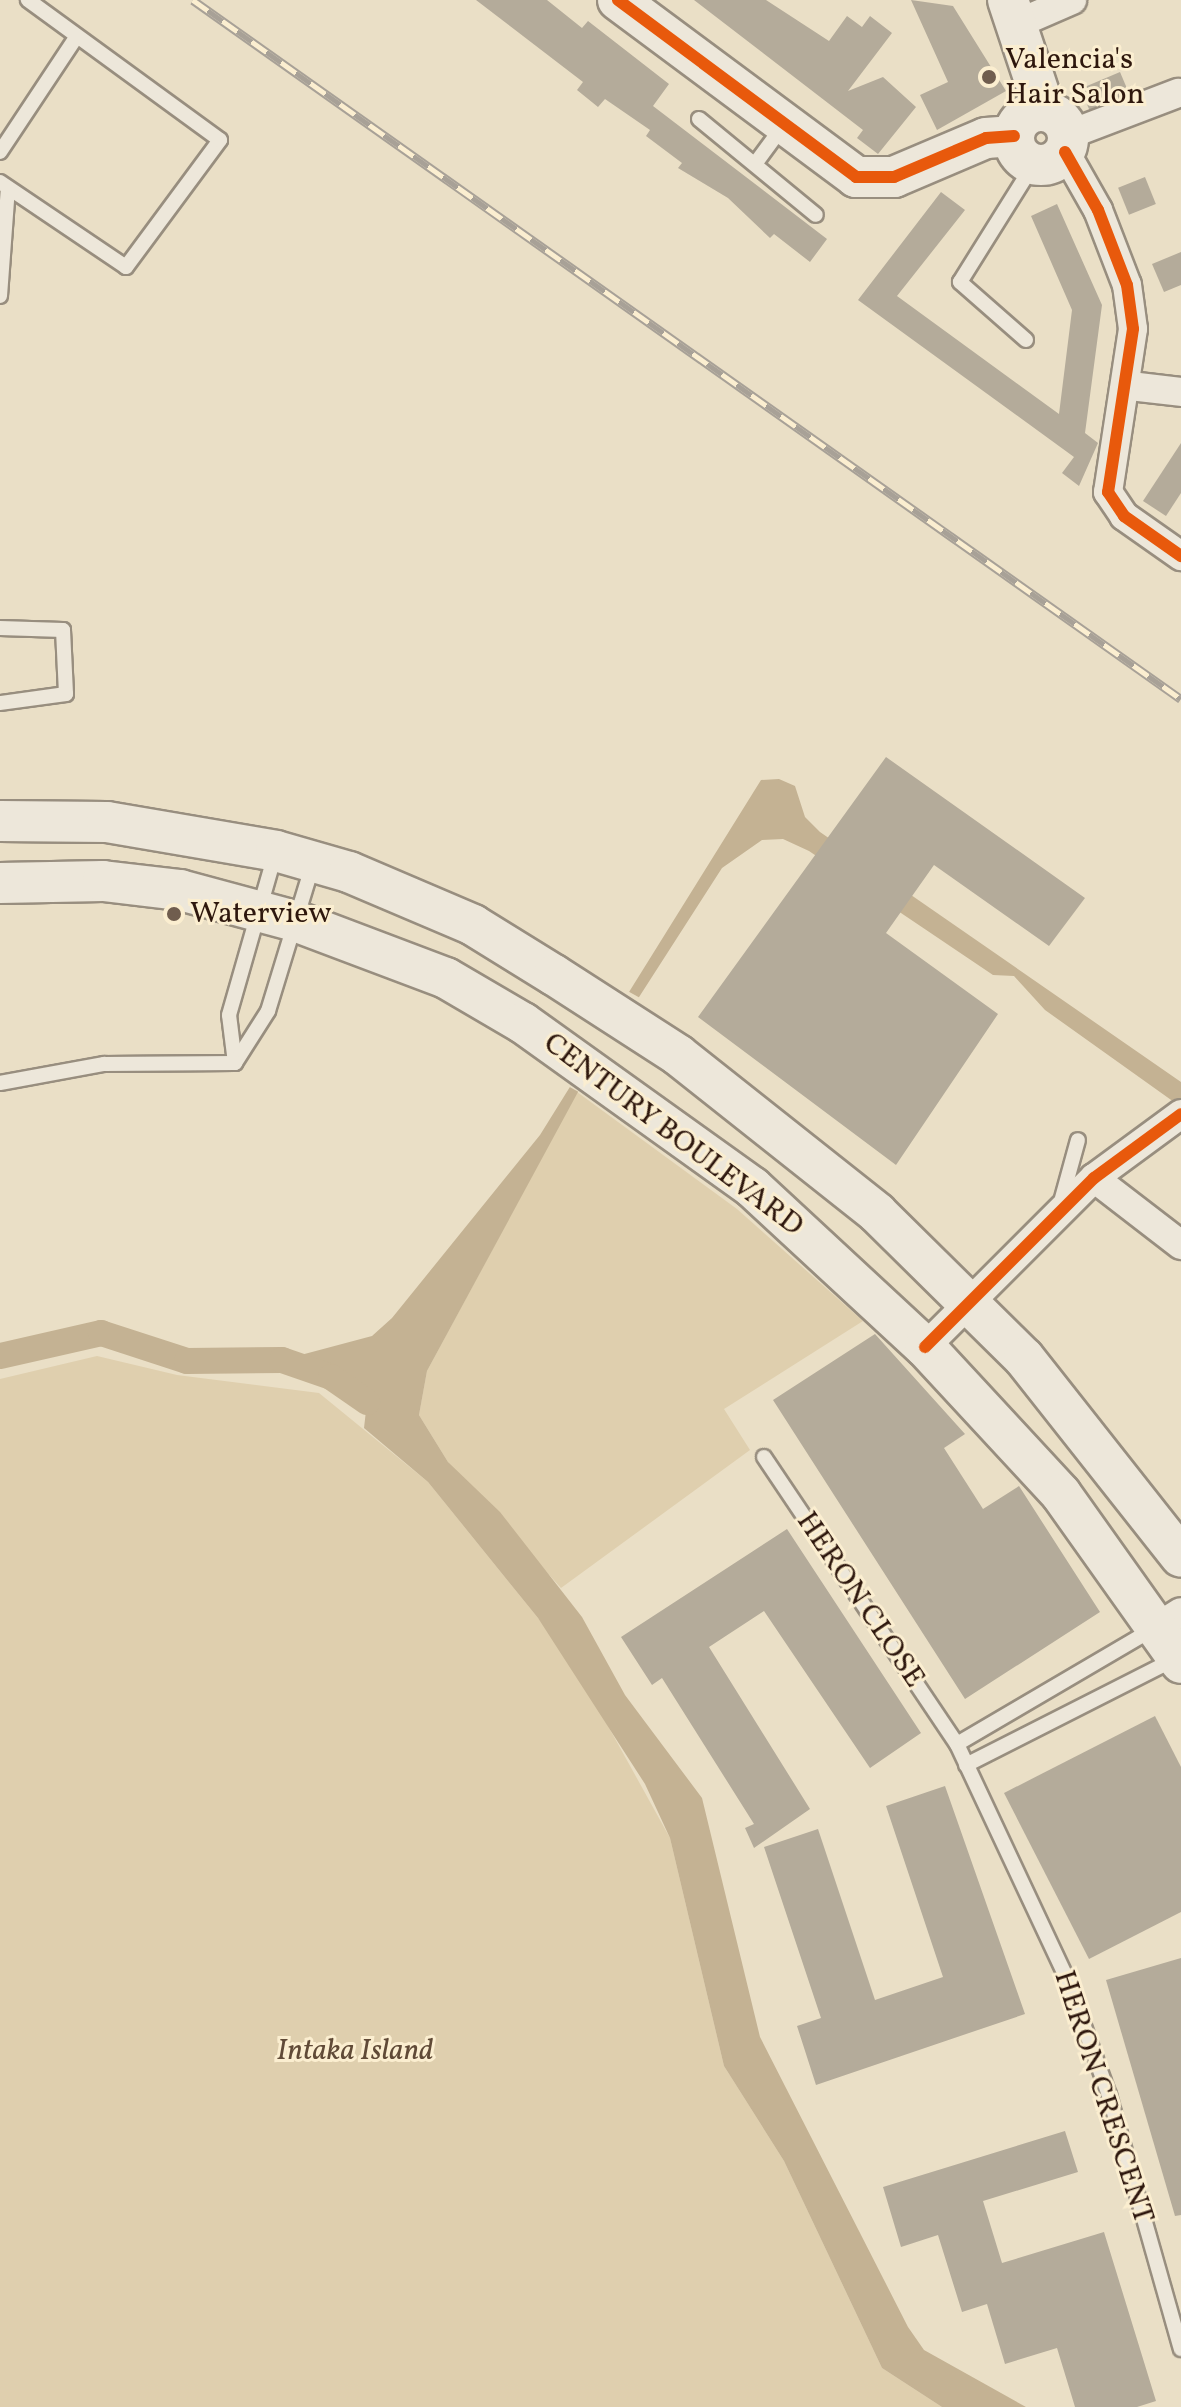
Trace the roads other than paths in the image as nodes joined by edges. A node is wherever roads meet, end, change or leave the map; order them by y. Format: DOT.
graph roads {
  1 [pos="28,0"];
  2 [pos="618,0"];
  3 [pos="1072,0"];
  4 [pos="1014,12"];
  5 [pos="77,36"];
  6 [pos="1178,93"];
  7 [pos="699,119"];
  8 [pos="784,126"];
  9 [pos="1045,140"];
  10 [pos="0,152"];
  11 [pos="755,164"];
  12 [pos="4,185"];
  13 [pos="816,215"];
  14 [pos="0,296"];
  15 [pos="1026,340"];
  16 [pos="1130,386"];
  17 [pos="1181,392"];
  18 [pos="1181,556"];
  19 [pos="0,628"];
  20 [pos="0,703"];
  21 [pos="0,821"];
  22 [pos="295,856"];
  23 [pos="0,883"];
  24 [pos="277,916"];
  25 [pos="235,1063"];
  26 [pos="0,1083"];
  27 [pos="1176,1118"];
  28 [pos="1078,1140"];
  29 [pos="1094,1178"];
  30 [pos="1045,1230"];
  31 [pos="1181,1245"];
  32 [pos="973,1304"];
  33 [pos="925,1347"];
  34 [pos="764,1457"];
  35 [pos="1181,1557"];
  36 [pos="1175,1643"];
  37 [pos="957,1744"];
  38 [pos="966,1765"];
  39 [pos="1181,2349"];
  1 -- 5 [label="lane"];
  2 -- 8 [label="main road"];
  3 -- 4 [label="street"];
  4 -- 9 [label="main road"];
  5 -- 10 [label="lane"];
  5 -- 12 [label="lane"];
  6 -- 9 [label="street"];
  7 -- 11 [label="lane"];
  8 -- 9 [label="main road"];
  8 -- 11 [label="lane"];
  9 -- 15 [label="lane"];
  9 -- 16 [label="street"];
  11 -- 13 [label="lane"];
  12 -- 14 [label="lane"];
  16 -- 17 [label="street"];
  16 -- 18 [label="street"];
  19 -- 20 [label="lane"];
  21 -- 22 [label="main road, CENTURY BOULEVARD"];
  22 -- 24 [label="lane"];
  22 -- 24 [label="lane"];
  22 -- 32 [label="main road, CENTURY BOULEVARD"];
  23 -- 24 [label="main road, CENTURY BOULEVARD"];
  24 -- 25 [label="lane"];
  24 -- 25 [label="lane"];
  24 -- 33 [label="main road, CENTURY BOULEVARD"];
  25 -- 26 [label="lane"];
  27 -- 29 [label="street"];
  28 -- 30 [label="lane"];
  29 -- 30 [label="street"];
  29 -- 31 [label="street"];
  30 -- 32 [label="street"];
  32 -- 33 [label="street"];
  32 -- 35 [label="main road, CENTURY BOULEVARD"];
  33 -- 36 [label="main road, CENTURY BOULEVARD"];
  34 -- 37 [label="lane, HERON CLOSE"];
  36 -- 37 [label="lane"];
  36 -- 38 [label="lane"];
  37 -- 38 [label="lane, HERON CRESCENT"];
  38 -- 39 [label="lane, HERON CRESCENT"];
}
